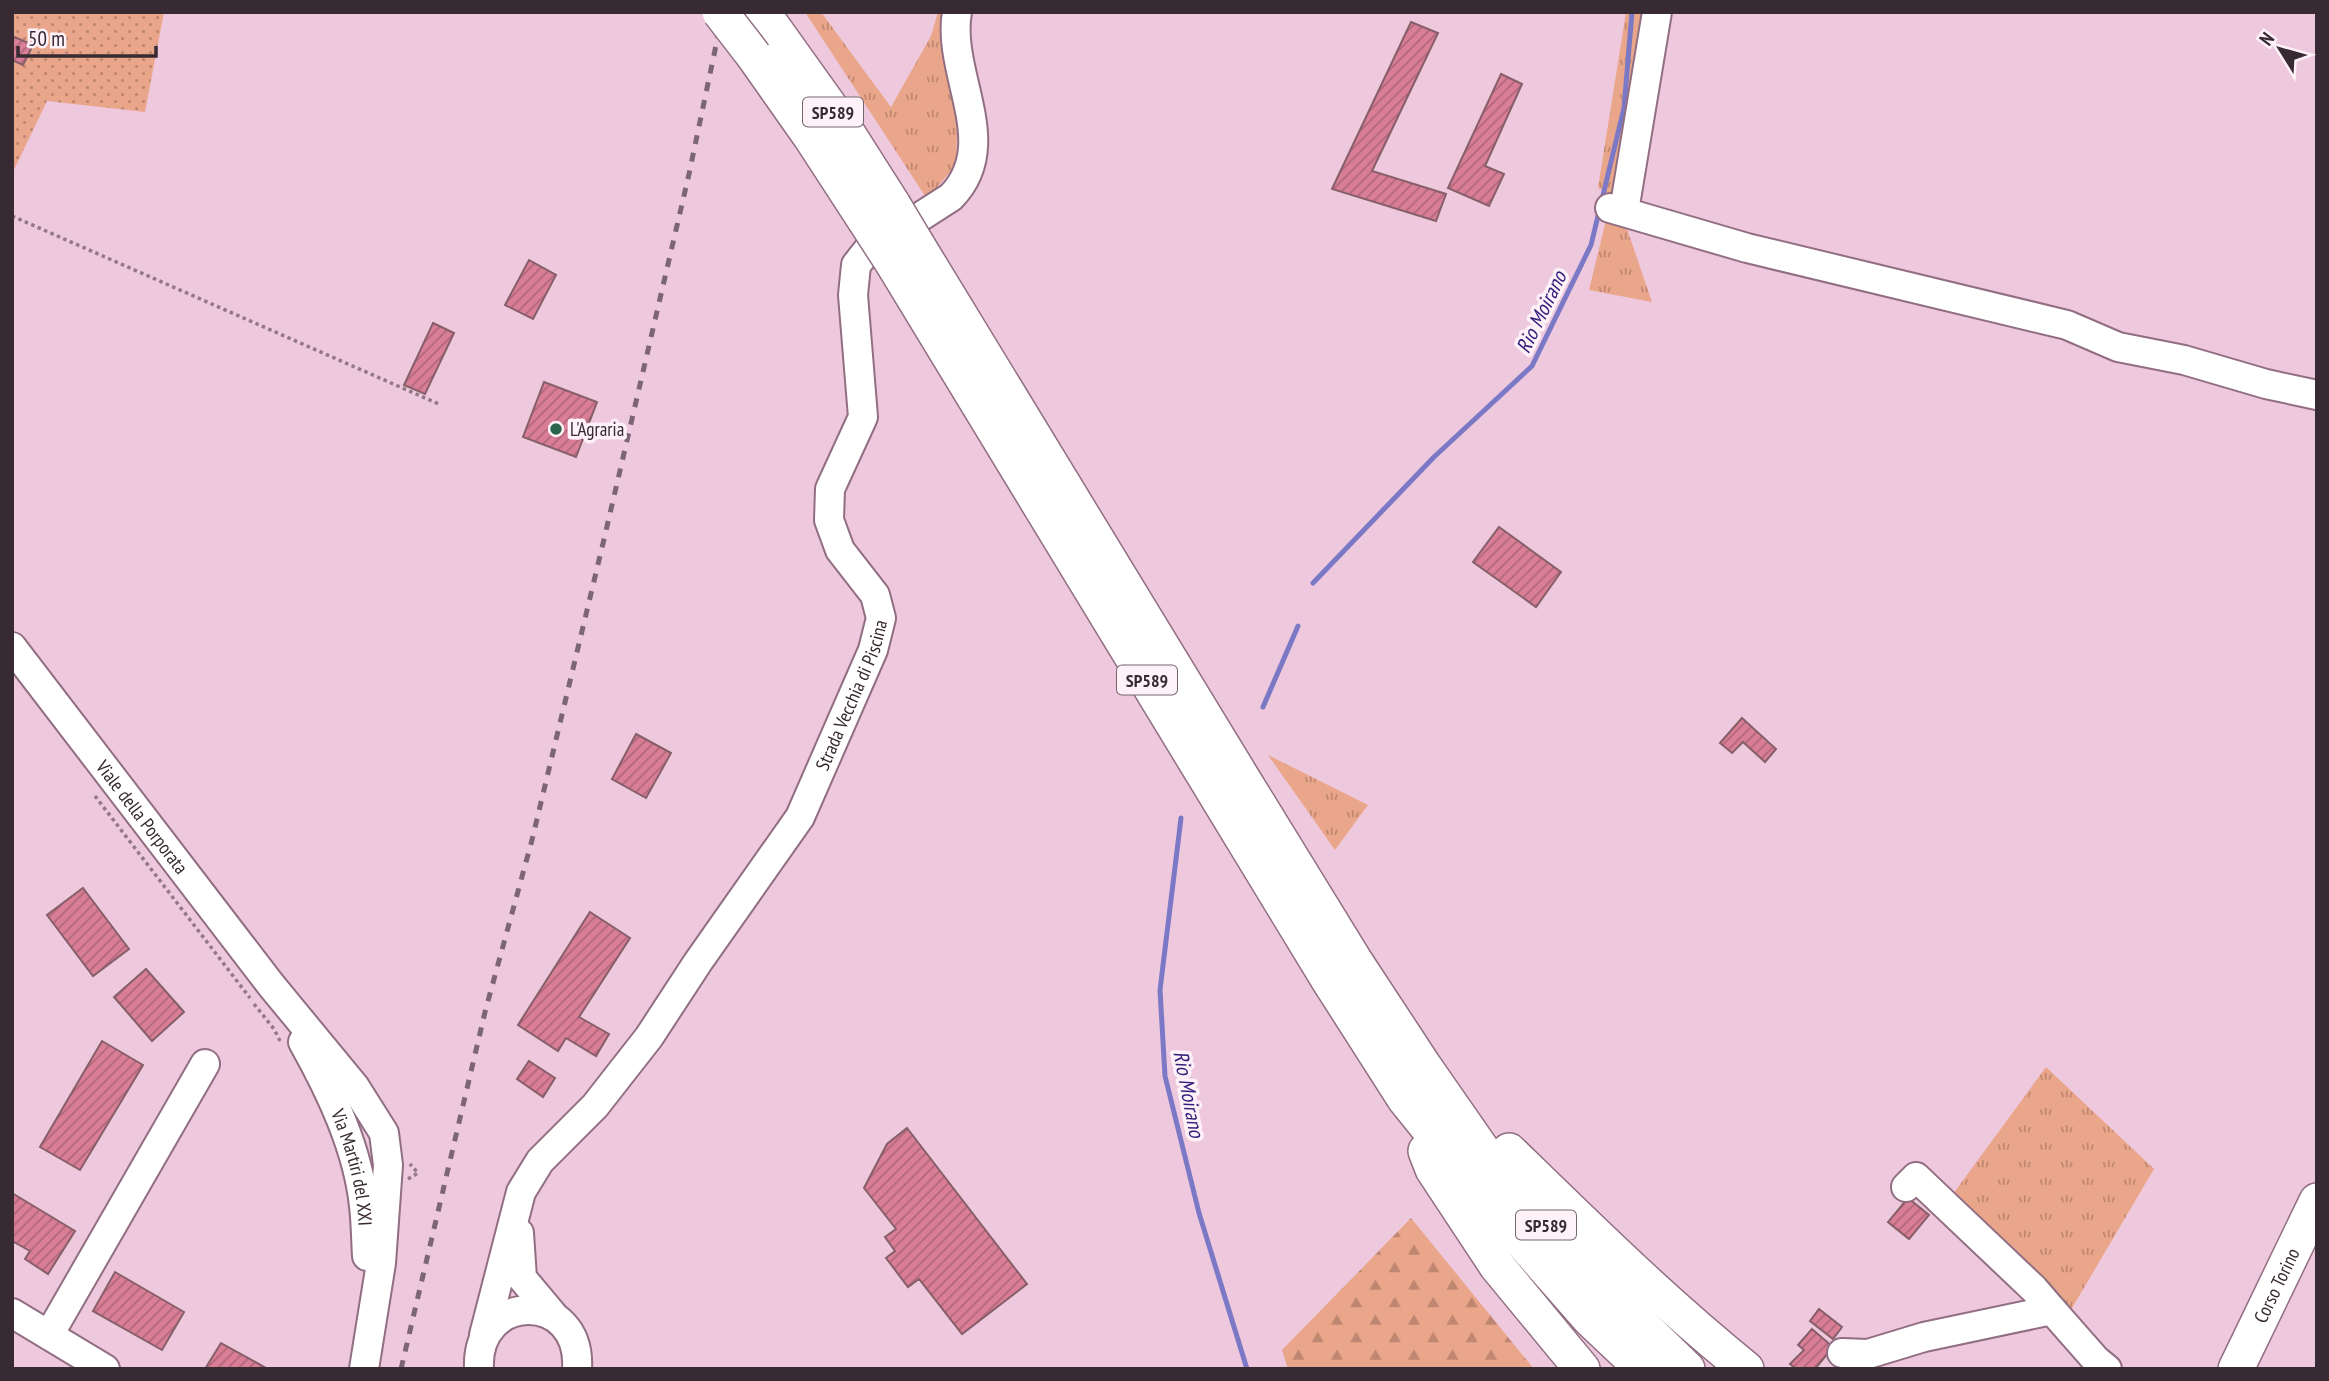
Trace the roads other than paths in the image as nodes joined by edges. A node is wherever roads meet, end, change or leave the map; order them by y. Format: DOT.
graph roads {
  1 [pos="720,12"];
  2 [pos="957,12"];
  3 [pos="1657,12"];
  4 [pos="766,17"];
  5 [pos="879,213"];
  6 [pos="904,252"];
  7 [pos="2317,395"];
  8 [pos="12,647"];
  9 [pos="271,985"];
  10 [pos="205,1064"];
  11 [pos="1423,1065"];
  12 [pos="1405,1099"];
  13 [pos="1906,1187"];
  14 [pos="521,1192"];
  15 [pos="2317,1201"];
  16 [pos="2052,1310"];
  17 [pos="12,1313"];
  18 [pos="553,1315"];
  19 [pos="48,1335"];
  20 [pos="485,1335"];
  21 [pos="1842,1353"];
  22 [pos="479,1368"];
  23 [pos="105,1369"];
  24 [pos="354,1369"];
  25 [pos="363,1369"];
  26 [pos="577,1369"];
  27 [pos="1582,1369"];
  28 [pos="1643,1369"];
  29 [pos="1687,1369"];
  30 [pos="1746,1369"];
  31 [pos="2107,1369"];
  32 [pos="2236,1369"];
  1 -- 5 [label="main road, SP589, bridge"];
  2 -- 14 [label="street, Strada Vecchia di Piscina"];
  3 -- 7 [label="street"];
  4 -- 5 [label="main road, SP589"];
  5 -- 6 [label="main road, SP589, bridge"];
  6 -- 11 [label="main road, SP589"];
  6 -- 12 [label="main road, SP589"];
  8 -- 9 [label="street, Viale della Porporata"];
  9 -- 24 [label="street, Via Martiri del XXI"];
  9 -- 25 [label="street"];
  10 -- 19 [label="street"];
  11 -- 29 [label="main road, SP589"];
  11 -- 30 [label="main road"];
  12 -- 27 [label="main road"];
  12 -- 28 [label="main road, SP589"];
  13 -- 16 [label="street"];
  14 -- 18 [label="street"];
  14 -- 20 [label="street"];
  15 -- 32 [label="main road, Corso Torino"];
  16 -- 21 [label="street"];
  16 -- 31 [label="street"];
  17 -- 19 [label="street"];
  18 -- 20 [label="street"];
  18 -- 26 [label="street"];
  19 -- 23 [label="street"];
  20 -- 22 [label="street"];
}
